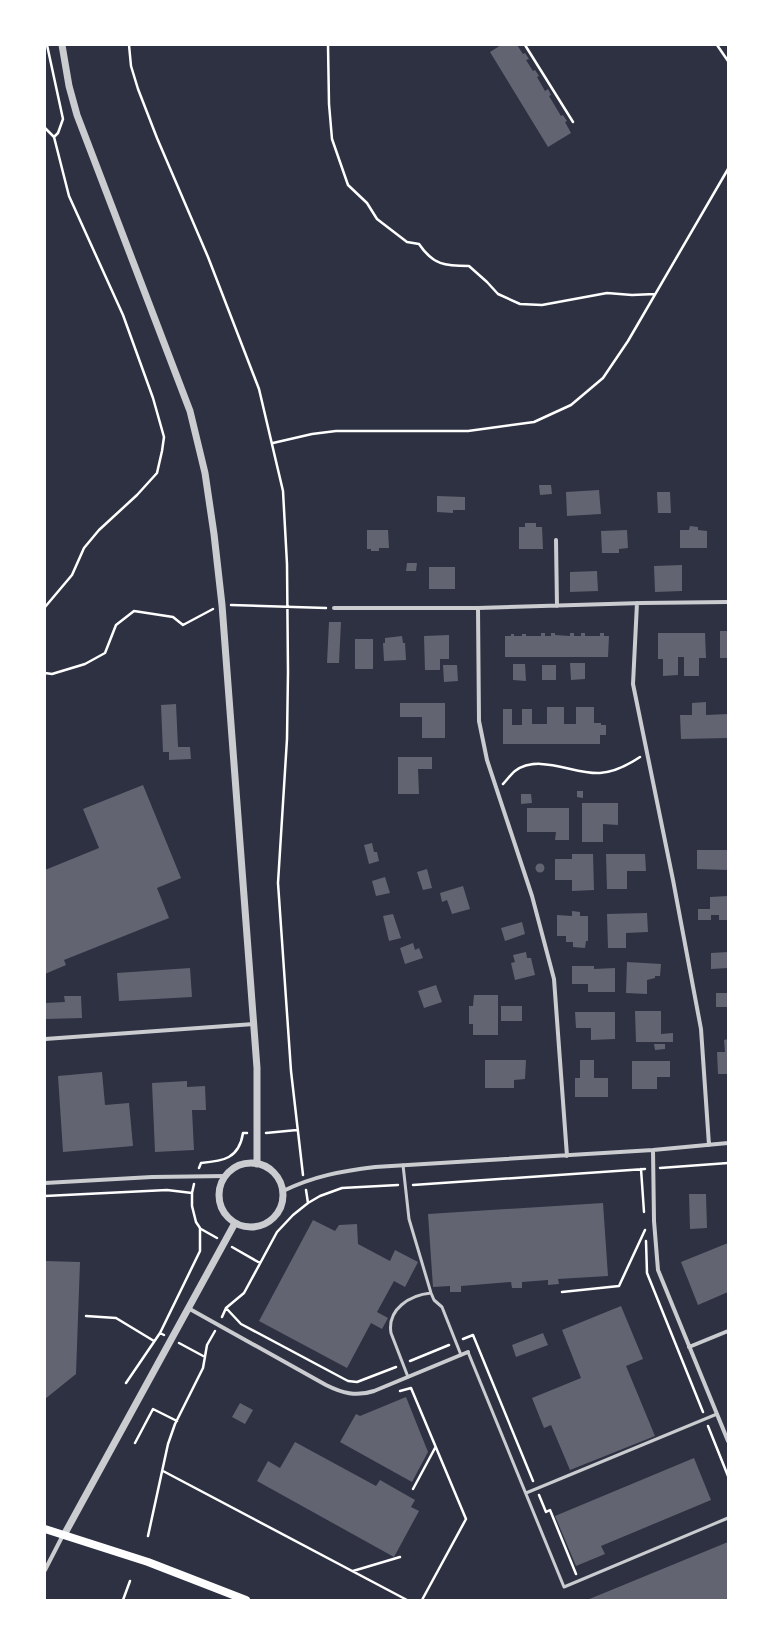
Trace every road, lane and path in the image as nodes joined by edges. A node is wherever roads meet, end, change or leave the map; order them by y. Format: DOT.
graph roads {
  1 [pos="47,45"];
  2 [pos="62,45"];
  3 [pos="129,45"];
  4 [pos="328,45"];
  5 [pos="525,45"];
  6 [pos="716,45"];
  7 [pos="728,61"];
  8 [pos="573,122"];
  9 [pos="45,128"];
  10 [pos="54,136"];
  11 [pos="728,169"];
  12 [pos="655,294"];
  13 [pos="272,443"];
  14 [pos="556,540"];
  15 [pos="728,602"];
  16 [pos="637,603"];
  17 [pos="222,605"];
  18 [pos="286,606"];
  19 [pos="557,606"];
  20 [pos="45,607"];
  21 [pos="334,608"];
  22 [pos="478,608"];
  23 [pos="45,673"];
  24 [pos="647,754"];
  25 [pos="497,791"];
  26 [pos="254,1024"];
  27 [pos="45,1038"];
  28 [pos="297,1130"];
  29 [pos="257,1133"];
  30 [pos="728,1143"];
  31 [pos="710,1145"];
  32 [pos="652,1150"];
  33 [pos="566,1156"];
  34 [pos="728,1163"];
  35 [pos="257,1164"];
  36 [pos="403,1165"];
  37 [pos="653,1169"];
  38 [pos="197,1176"];
  39 [pos="226,1176"];
  40 [pos="304,1181"];
  41 [pos="45,1183"];
  42 [pos="405,1185"];
  43 [pos="283,1191"];
  44 [pos="192,1193"];
  45 [pos="45,1196"];
  46 [pos="308,1203"];
  47 [pos="235,1223"];
  48 [pos="645,1230"];
  49 [pos="562,1292"];
  50 [pos="432,1293"];
  51 [pos="188,1308"];
  52 [pos="226,1308"];
  53 [pos="86,1316"];
  54 [pos="218,1325"];
  55 [pos="728,1331"];
  56 [pos="160,1333"];
  57 [pos="171,1338"];
  58 [pos="154,1341"];
  59 [pos="689,1347"];
  60 [pos="468,1352"];
  61 [pos="461,1355"];
  62 [pos="205,1357"];
  63 [pos="415,1359"];
  64 [pos="403,1364"];
  65 [pos="389,1369"];
  66 [pos="408,1377"];
  67 [pos="126,1382"];
  68 [pos="395,1382"];
  69 [pos="717,1414"];
  70 [pos="176,1421"];
  71 [pos="728,1441"];
  72 [pos="136,1443"];
  73 [pos="436,1447"];
  74 [pos="163,1471"];
  75 [pos="413,1489"];
  76 [pos="526,1493"];
  77 [pos="728,1518"];
  78 [pos="45,1529"];
  79 [pos="64,1535"];
  80 [pos="148,1536"];
  81 [pos="400,1557"];
  82 [pos="45,1570"];
  83 [pos="352,1571"];
  84 [pos="130,1581"];
  85 [pos="124,1600"];
  86 [pos="246,1600"];
  87 [pos="408,1600"];
  88 [pos="422,1600"];
  1 -- 10 [label="path"];
  2 -- 17 [label="street"];
  3 -- 13 [label="path"];
  4 -- 12 [label="path"];
  5 -- 8 [label="path"];
  6 -- 7 [label="path"];
  9 -- 10 [label="path"];
  10 -- 20 [label="path"];
  11 -- 12 [label="path"];
  12 -- 13 [label="path"];
  13 -- 18 [label="path"];
  14 -- 19 [label="street"];
  15 -- 16 [label="street"];
  16 -- 19 [label="street"];
  16 -- 24 [label="street"];
  17 -- 18 [label="path"];
  17 -- 23 [label="path"];
  17 -- 26 [label="street"];
  18 -- 21 [label="path"];
  18 -- 28 [label="path"];
  19 -- 22 [label="street"];
  21 -- 22 [label="street"];
  22 -- 25 [label="street"];
  24 -- 25 [label="path"];
  24 -- 31 [label="street"];
  25 -- 33 [label="street"];
  26 -- 27 [label="street"];
  26 -- 29 [label="street"];
  28 -- 29 [label="path"];
  28 -- 40 [label="path"];
  29 -- 35 [label="street"];
  29 -- 38 [label="path"];
  30 -- 31 [label="street"];
  31 -- 32 [label="street"];
  32 -- 33 [label="street"];
  32 -- 37 [label="street"];
  33 -- 36 [label="street"];
  34 -- 37 [label="path"];
  35 -- 39 [label="street"];
  35 -- 43 [label="street"];
  36 -- 40 [label="street"];
  36 -- 42 [label="lane"];
  37 -- 42 [label="path"];
  37 -- 59 [label="street"];
  38 -- 39 [label="street"];
  38 -- 41 [label="street"];
  38 -- 44 [label="path"];
  39 -- 47 [label="street"];
  40 -- 43 [label="street"];
  40 -- 46 [label="path"];
  42 -- 46 [label="path"];
  42 -- 50 [label="lane"];
  43 -- 47 [label="street"];
  44 -- 45 [label="path"];
  44 -- 56 [label="path"];
  46 -- 52 [label="path"];
  47 -- 51 [label="street"];
  48 -- 49 [label="path"];
  50 -- 61 [label="lane"];
  50 -- 64 [label="lane"];
  51 -- 54 [label="street"];
  51 -- 57 [label="street"];
  52 -- 54 [label="path"];
  52 -- 65 [label="path"];
  53 -- 58 [label="path"];
  54 -- 62 [label="path"];
  54 -- 68 [label="street"];
  55 -- 59 [label="street"];
  56 -- 57 [label="path"];
  56 -- 58 [label="path"];
  57 -- 62 [label="path"];
  57 -- 79 [label="street"];
  58 -- 67 [label="path"];
  59 -- 69 [label="street"];
  60 -- 61 [label="street"];
  60 -- 76 [label="lane"];
  61 -- 66 [label="street"];
  62 -- 70 [label="path"];
  63 -- 64 [label="path"];
  64 -- 65 [label="path"];
  64 -- 66 [label="lane"];
  65 -- 68 [label="path"];
  66 -- 68 [label="street"];
  68 -- 73 [label="path"];
  69 -- 71 [label="street"];
  69 -- 76 [label="lane"];
  70 -- 72 [label="path"];
  70 -- 74 [label="path"];
  73 -- 75 [label="path"];
  73 -- 88 [label="path"];
  74 -- 80 [label="path"];
  74 -- 83 [label="path"];
  76 -- 77 [label="lane"];
  78 -- 79 [label="main road"];
  79 -- 82 [label="street"];
  79 -- 86 [label="main road"];
  81 -- 83 [label="path"];
  83 -- 87 [label="path"];
  84 -- 85 [label="path"];
}
